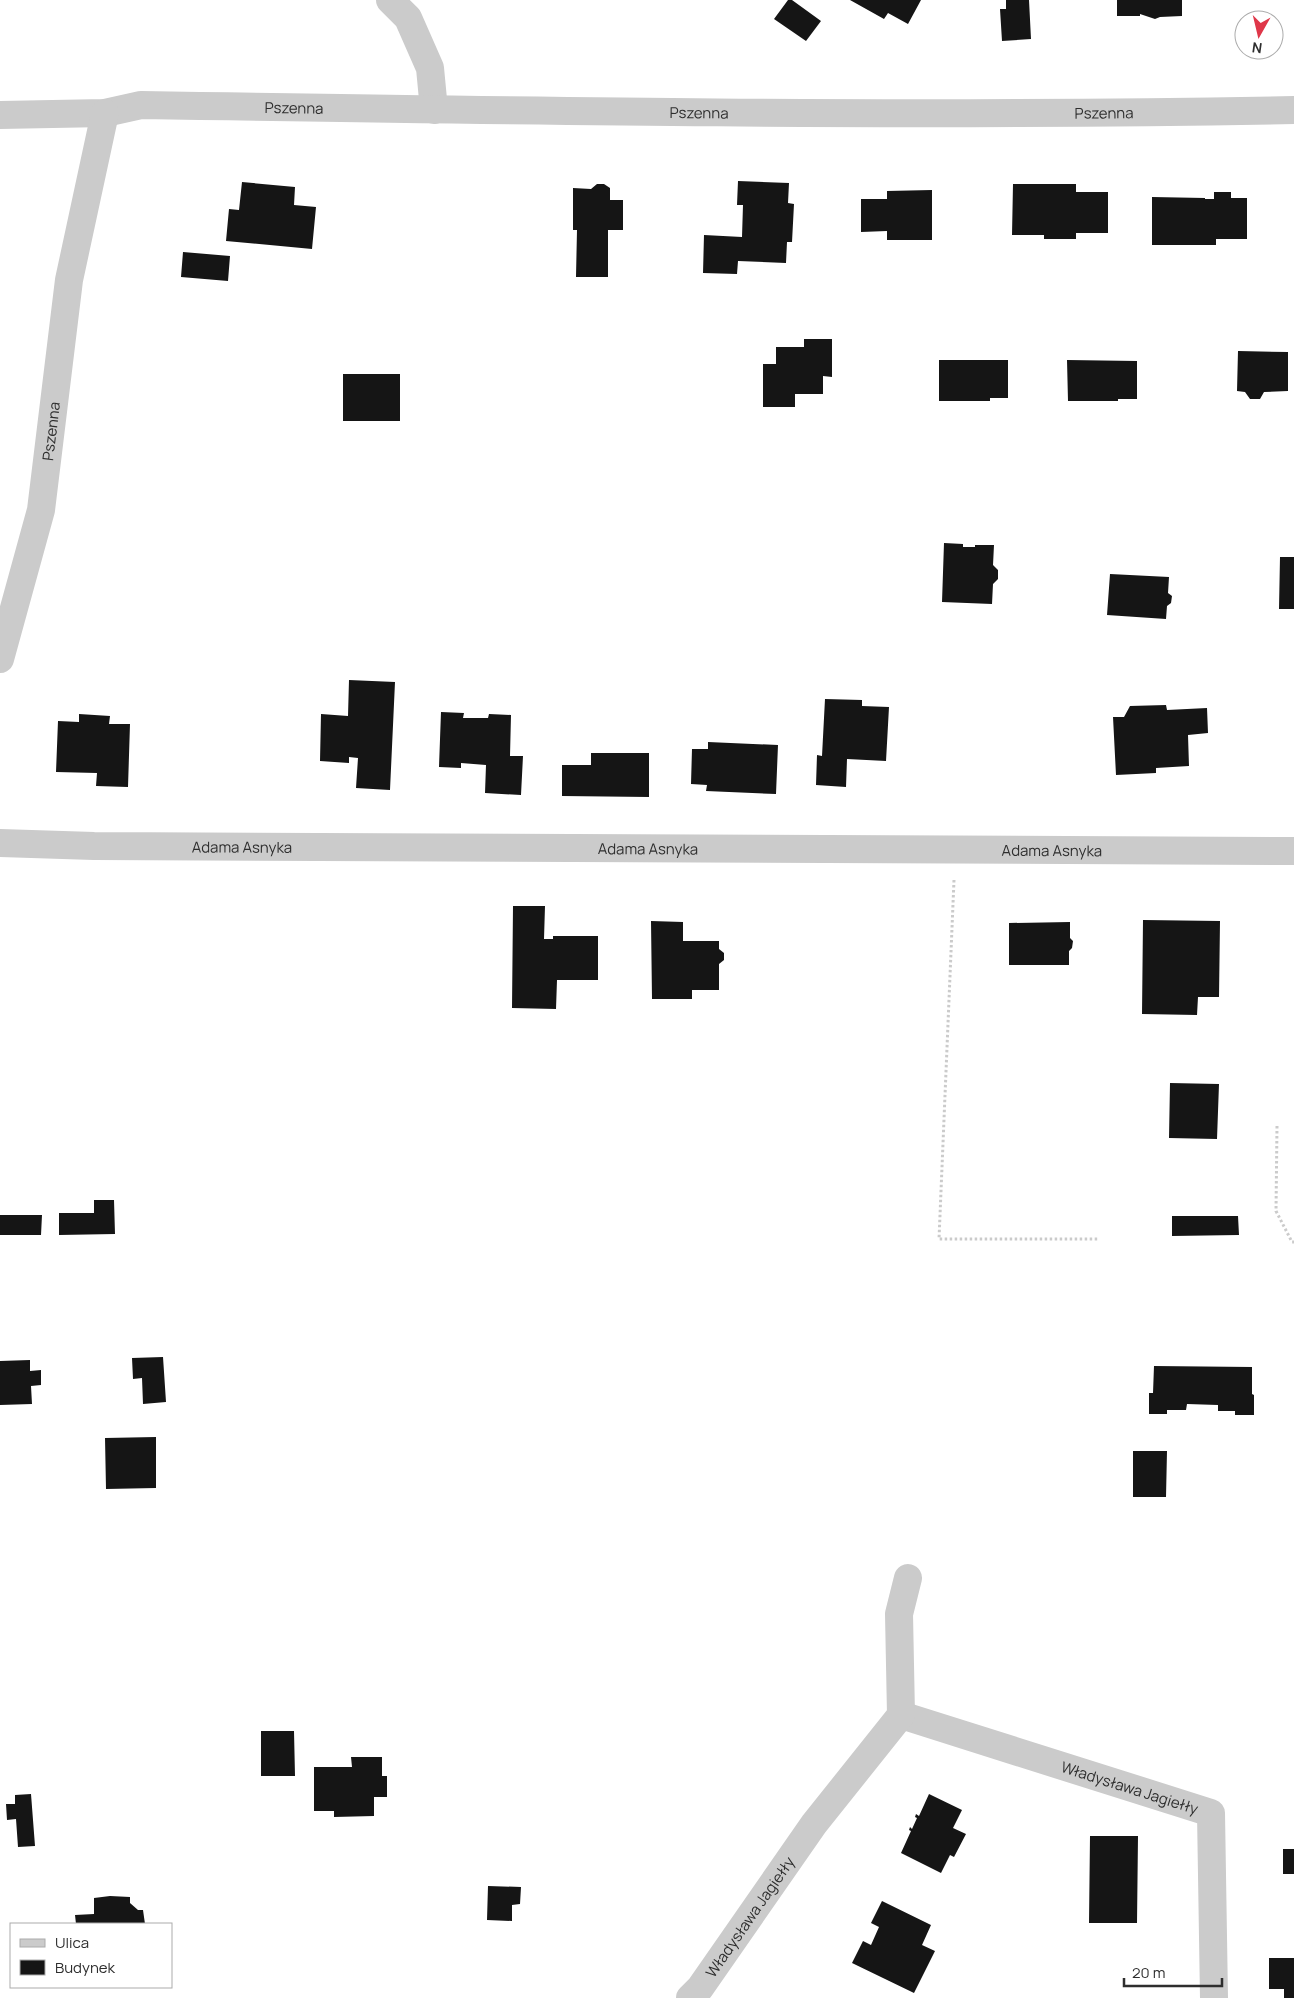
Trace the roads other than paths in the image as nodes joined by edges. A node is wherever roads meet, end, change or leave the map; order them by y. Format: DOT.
graph roads {
  1 [pos="390,0"];
  2 [pos="434,110"];
  3 [pos="1294,110"];
  4 [pos="105,113"];
  5 [pos="0,114"];
  6 [pos="0,658"];
  7 [pos="0,843"];
  8 [pos="1294,851"];
  9 [pos="908,1578"];
  10 [pos="901,1715"];
  11 [pos="690,1998"];
  12 [pos="1214,1998"];
  1 -- 2 [label="street"];
  2 -- 3 [label="street, Pszenna"];
  2 -- 4 [label="street, Pszenna"];
  4 -- 5 [label="street, Pszenna"];
  4 -- 6 [label="street, Pszenna"];
  7 -- 8 [label="street, Adama Asnyka"];
  9 -- 10 [label="street"];
  10 -- 11 [label="street, Władysława Jagiełły"];
  10 -- 12 [label="street, Władysława Jagiełły"];
}
